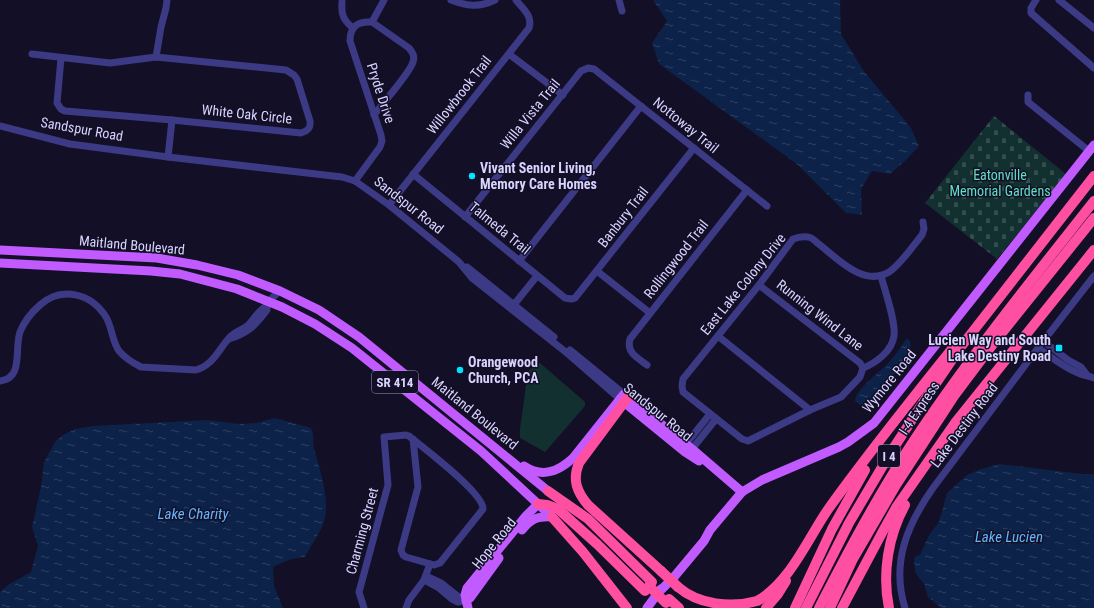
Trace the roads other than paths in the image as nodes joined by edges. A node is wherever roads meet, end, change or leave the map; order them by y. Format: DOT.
graph roads {
  1 [pos="167,0"];
  2 [pos="384,0"];
  3 [pos="450,0"];
  4 [pos="495,0"];
  5 [pos="516,0"];
  6 [pos="619,0"];
  7 [pos="1059,0"];
  8 [pos="342,2"];
  9 [pos="1035,2"];
  10 [pos="622,10"];
  11 [pos="372,22"];
  12 [pos="353,28"];
  13 [pos="1094,28"];
  14 [pos="32,54"];
  15 [pos="509,54"];
  16 [pos="156,57"];
  17 [pos="61,58"];
  18 [pos="588,68"];
  19 [pos="1094,68"];
  20 [pos="563,95"];
  21 [pos="1028,95"];
  22 [pos="641,106"];
  23 [pos="374,115"];
  24 [pos="172,120"];
  25 [pos="0,126"];
  26 [pos="694,148"];
  27 [pos="1091,148"];
  28 [pos="168,157"];
  29 [pos="413,174"];
  30 [pos="1094,176"];
  31 [pos="354,181"];
  32 [pos="747,190"];
  33 [pos="1094,201"];
  34 [pos="389,205"];
  35 [pos="767,206"];
  36 [pos="465,217"];
  37 [pos="1094,218"];
  38 [pos="923,222"];
  39 [pos="0,250"];
  40 [pos="1094,250"];
  41 [pos="519,260"];
  42 [pos="0,263"];
  43 [pos="597,271"];
  44 [pos="537,276"];
  45 [pos="881,276"];
  46 [pos="1094,276"];
  47 [pos="759,285"];
  48 [pos="276,289"];
  49 [pos="571,300"];
  50 [pos="268,304"];
  51 [pos="512,306"];
  52 [pos="650,313"];
  53 [pos="986,314"];
  54 [pos="718,336"];
  55 [pos="1043,341"];
  56 [pos="1038,348"];
  57 [pos="647,366"];
  58 [pos="863,368"];
  59 [pos="1090,377"];
  60 [pos="0,381"];
  61 [pos="624,398"];
  62 [pos="810,410"];
  63 [pos="713,416"];
  64 [pos="955,423"];
  65 [pos="891,425"];
  66 [pos="483,438"];
  67 [pos="413,439"];
  68 [pos="688,448"];
  69 [pos="548,491"];
  70 [pos="742,492"];
  71 [pos="538,504"];
  72 [pos="552,517"];
  73 [pos="795,561"];
  74 [pos="430,564"];
  75 [pos="425,578"];
  76 [pos="649,586"];
  77 [pos="466,603"];
  78 [pos="666,605"];
  79 [pos="364,608"];
  80 [pos="406,608"];
  81 [pos="627,608"];
  82 [pos="647,608"];
  83 [pos="679,608"];
  84 [pos="766,608"];
  85 [pos="795,608"];
  86 [pos="806,608"];
  87 [pos="819,608"];
  88 [pos="830,608"];
  89 [pos="842,608"];
  90 [pos="889,608"];
  91 [pos="905,608"];
  1 -- 16 [label="street"];
  2 -- 11 [label="street"];
  3 -- 4 [label="street"];
  5 -- 15 [label="street, Willowbrook Trail"];
  6 -- 10 [label="street"];
  7 -- 13 [label="street"];
  8 -- 12 [label="street"];
  9 -- 19 [label="street"];
  11 -- 12 [label="street"];
  11 -- 23 [label="street"];
  12 -- 23 [label="street, Pryde Drive"];
  14 -- 17 [label="street, White Oak Circle"];
  15 -- 20 [label="street"];
  15 -- 29 [label="street, Willowbrook Trail"];
  16 -- 17 [label="street, White Oak Circle"];
  16 -- 24 [label="street, White Oak Circle"];
  17 -- 24 [label="street, White Oak Circle"];
  18 -- 20 [label="street, Willa Vista Trail"];
  18 -- 22 [label="street, Nottoway Trail"];
  20 -- 36 [label="street, Willa Vista Trail"];
  21 -- 27 [label="street"];
  22 -- 26 [label="street, Nottoway Trail"];
  22 -- 41 [label="street"];
  23 -- 31 [label="street, Pryde Drive"];
  24 -- 28 [label="street"];
  25 -- 28 [label="street, Sandspur Road"];
  26 -- 32 [label="street, Nottoway Trail"];
  26 -- 43 [label="street, Banbury Trail"];
  27 -- 70 [label="main road, Wymore Road"];
  28 -- 31 [label="street, Sandspur Road"];
  29 -- 34 [label="street, Willowbrook Trail"];
  29 -- 36 [label="street, Talmeda Trail"];
  30 -- 53 [label="highway, I 4"];
  31 -- 34 [label="street, Sandspur Road"];
  32 -- 35 [label="street, Nottoway Trail"];
  32 -- 52 [label="street, Rollingwood Trail"];
  33 -- 87 [label="highway, I-4 Express"];
  34 -- 51 [label="street, Sandspur Road"];
  36 -- 41 [label="street, Talmeda Trail"];
  37 -- 88 [label="highway, I-4 Express"];
  38 -- 45 [label="street"];
  39 -- 48 [label="main road, Maitland Boulevard / SR 414"];
  40 -- 64 [label="highway, I 4"];
  41 -- 44 [label="street, Talmeda Trail"];
  42 -- 50 [label="main road, Maitland Boulevard / SR 414"];
  43 -- 49 [label="street, Banbury Trail"];
  43 -- 52 [label="street"];
  44 -- 49 [label="street, Talmeda Trail"];
  44 -- 51 [label="street"];
  45 -- 47 [label="street, East Lake Colony Drive"];
  45 -- 58 [label="street"];
  46 -- 55 [label="street, Lake Destiny Road"];
  47 -- 54 [label="street, East Lake Colony Drive"];
  47 -- 58 [label="street, Running Wind Lane"];
  48 -- 50 [label="street"];
  48 -- 66 [label="main road, Maitland Boulevard / SR 414"];
  50 -- 60 [label="street"];
  50 -- 71 [label="main road, Maitland Boulevard / SR 414"];
  51 -- 61 [label="street, Sandspur Road"];
  51 -- 61 [label="street, Sandspur Road"];
  52 -- 57 [label="street, Rollingwood Trail"];
  53 -- 65 [label="highway"];
  53 -- 86 [label="highway, I 4"];
  54 -- 62 [label="street"];
  54 -- 63 [label="street, East Lake Colony Drive"];
  55 -- 56 [label="street, Lake Destiny Road"];
  55 -- 59 [label="street"];
  56 -- 59 [label="street"];
  56 -- 91 [label="street, Lake Destiny Road"];
  58 -- 62 [label="street"];
  61 -- 66 [label="main road"];
  61 -- 68 [label="main road, Sandspur Road"];
  61 -- 73 [label="highway, bridge"];
  62 -- 63 [label="street"];
  63 -- 68 [label="street"];
  64 -- 89 [label="highway, I 4"];
  64 -- 90 [label="highway"];
  65 -- 73 [label="highway"];
  65 -- 85 [label="highway"];
  66 -- 69 [label="main road, Maitland Boulevard / SR 414"];
  67 -- 74 [label="street"];
  67 -- 74 [label="street"];
  67 -- 79 [label="street, Charming Street"];
  68 -- 70 [label="main road, Sandspur Road"];
  69 -- 76 [label="highway, Maitland Boulevard / SR 414"];
  70 -- 82 [label="main road, Wymore Road"];
  71 -- 72 [label="main road, Maitland Boulevard / SR 414"];
  71 -- 76 [label="highway"];
  71 -- 77 [label="main road, Hope Road"];
  72 -- 77 [label="main road, Hope Road"];
  72 -- 81 [label="highway, Maitland Boulevard / SR 414"];
  73 -- 84 [label="highway"];
  74 -- 75 [label="street"];
  75 -- 77 [label="street"];
  75 -- 80 [label="street"];
  76 -- 78 [label="highway, Maitland Boulevard / SR 414, bridge"];
  78 -- 83 [label="highway, Maitland Boulevard"];
}
